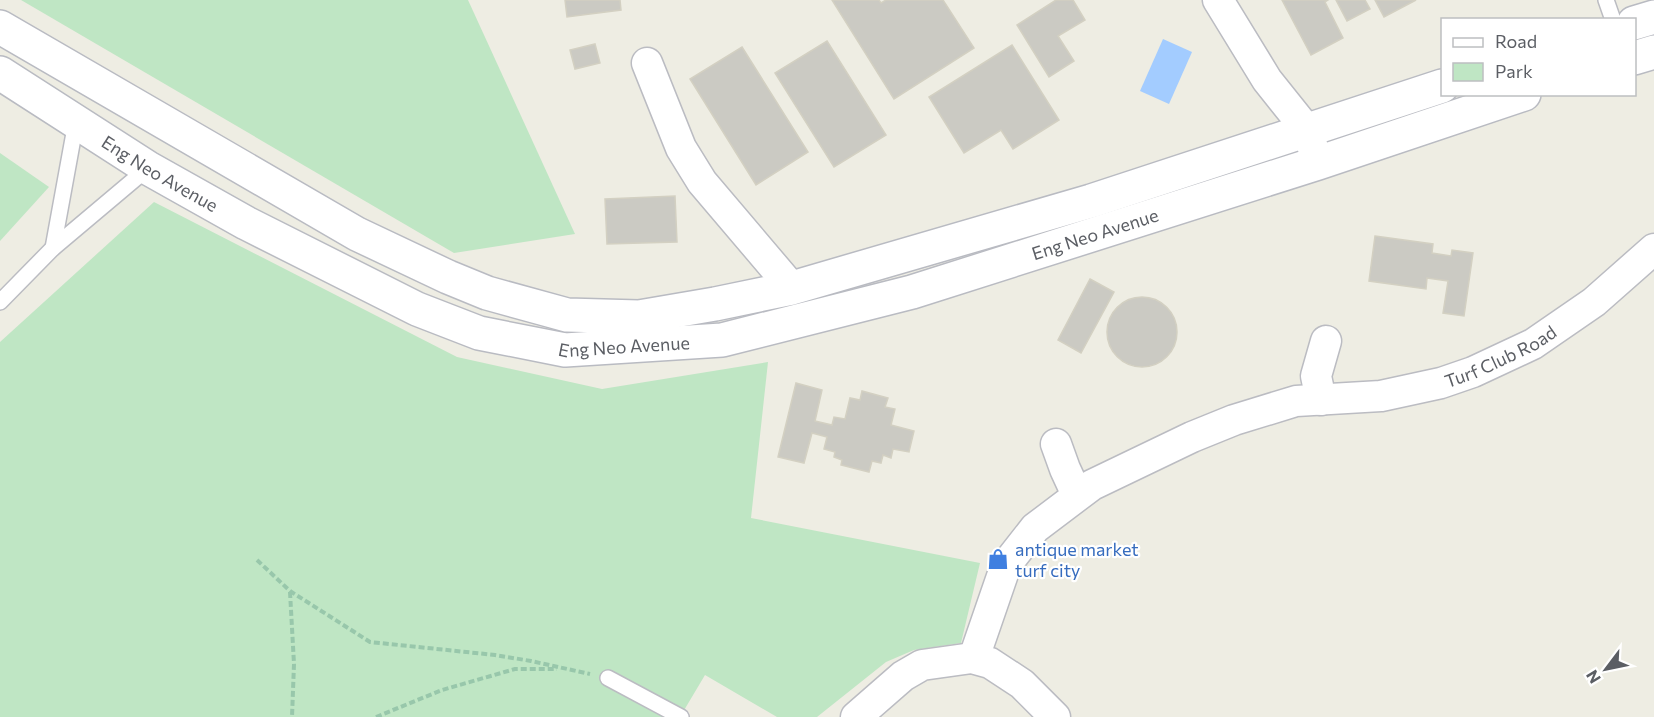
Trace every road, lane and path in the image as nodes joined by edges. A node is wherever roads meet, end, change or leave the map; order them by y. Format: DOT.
graph roads {
  1 [pos="1218,0"];
  2 [pos="1606,0"];
  3 [pos="1654,17"];
  4 [pos="1612,18"];
  5 [pos="1636,23"];
  6 [pos="0,27"];
  7 [pos="1654,51"];
  8 [pos="1636,58"];
  9 [pos="647,63"];
  10 [pos="0,73"];
  11 [pos="1441,87"];
  12 [pos="1518,96"];
  13 [pos="76,122"];
  14 [pos="1295,134"];
  15 [pos="1304,167"];
  16 [pos="148,168"];
  17 [pos="53,248"];
  18 [pos="1654,249"];
  19 [pos="792,288"];
  20 [pos="0,302"];
  21 [pos="1326,341"];
  22 [pos="1321,400"];
  23 [pos="1056,444"];
  24 [pos="1077,495"];
  25 [pos="257,560"];
  26 [pos="290,591"];
  27 [pos="976,648"];
  28 [pos="564,669"];
  29 [pos="608,678"];
  30 [pos="292,717"];
  31 [pos="376,717"];
  32 [pos="681,717"];
  33 [pos="856,717"];
  34 [pos="1055,717"];
  1 -- 14 [label="street"];
  2 -- 4 [label="lane"];
  3 -- 5 [label="main road"];
  6 -- 19 [label="main road, Eng Neo Avenue"];
  7 -- 8 [label="main road"];
  9 -- 19 [label="street"];
  10 -- 13 [label="main road, Eng Neo Avenue"];
  11 -- 14 [label="main road, Eng Neo Avenue"];
  12 -- 15 [label="main road, Eng Neo Avenue"];
  13 -- 16 [label="main road, Eng Neo Avenue"];
  13 -- 17 [label="lane"];
  14 -- 15 [label="street"];
  14 -- 19 [label="main road, Eng Neo Avenue"];
  15 -- 16 [label="main road, Eng Neo Avenue"];
  16 -- 17 [label="lane"];
  17 -- 20 [label="lane"];
  18 -- 22 [label="street, Turf Club Road"];
  21 -- 22 [label="street"];
  22 -- 24 [label="street, Turf Club Road"];
  23 -- 24 [label="street"];
  24 -- 27 [label="street, Turf Club Road"];
  25 -- 26 [label="path"];
  26 -- 28 [label="path"];
  26 -- 30 [label="path"];
  28 -- 29 [label="path"];
  28 -- 31 [label="path"];
  29 -- 32 [label="lane"];
  33 -- 34 [label="street"];
}
